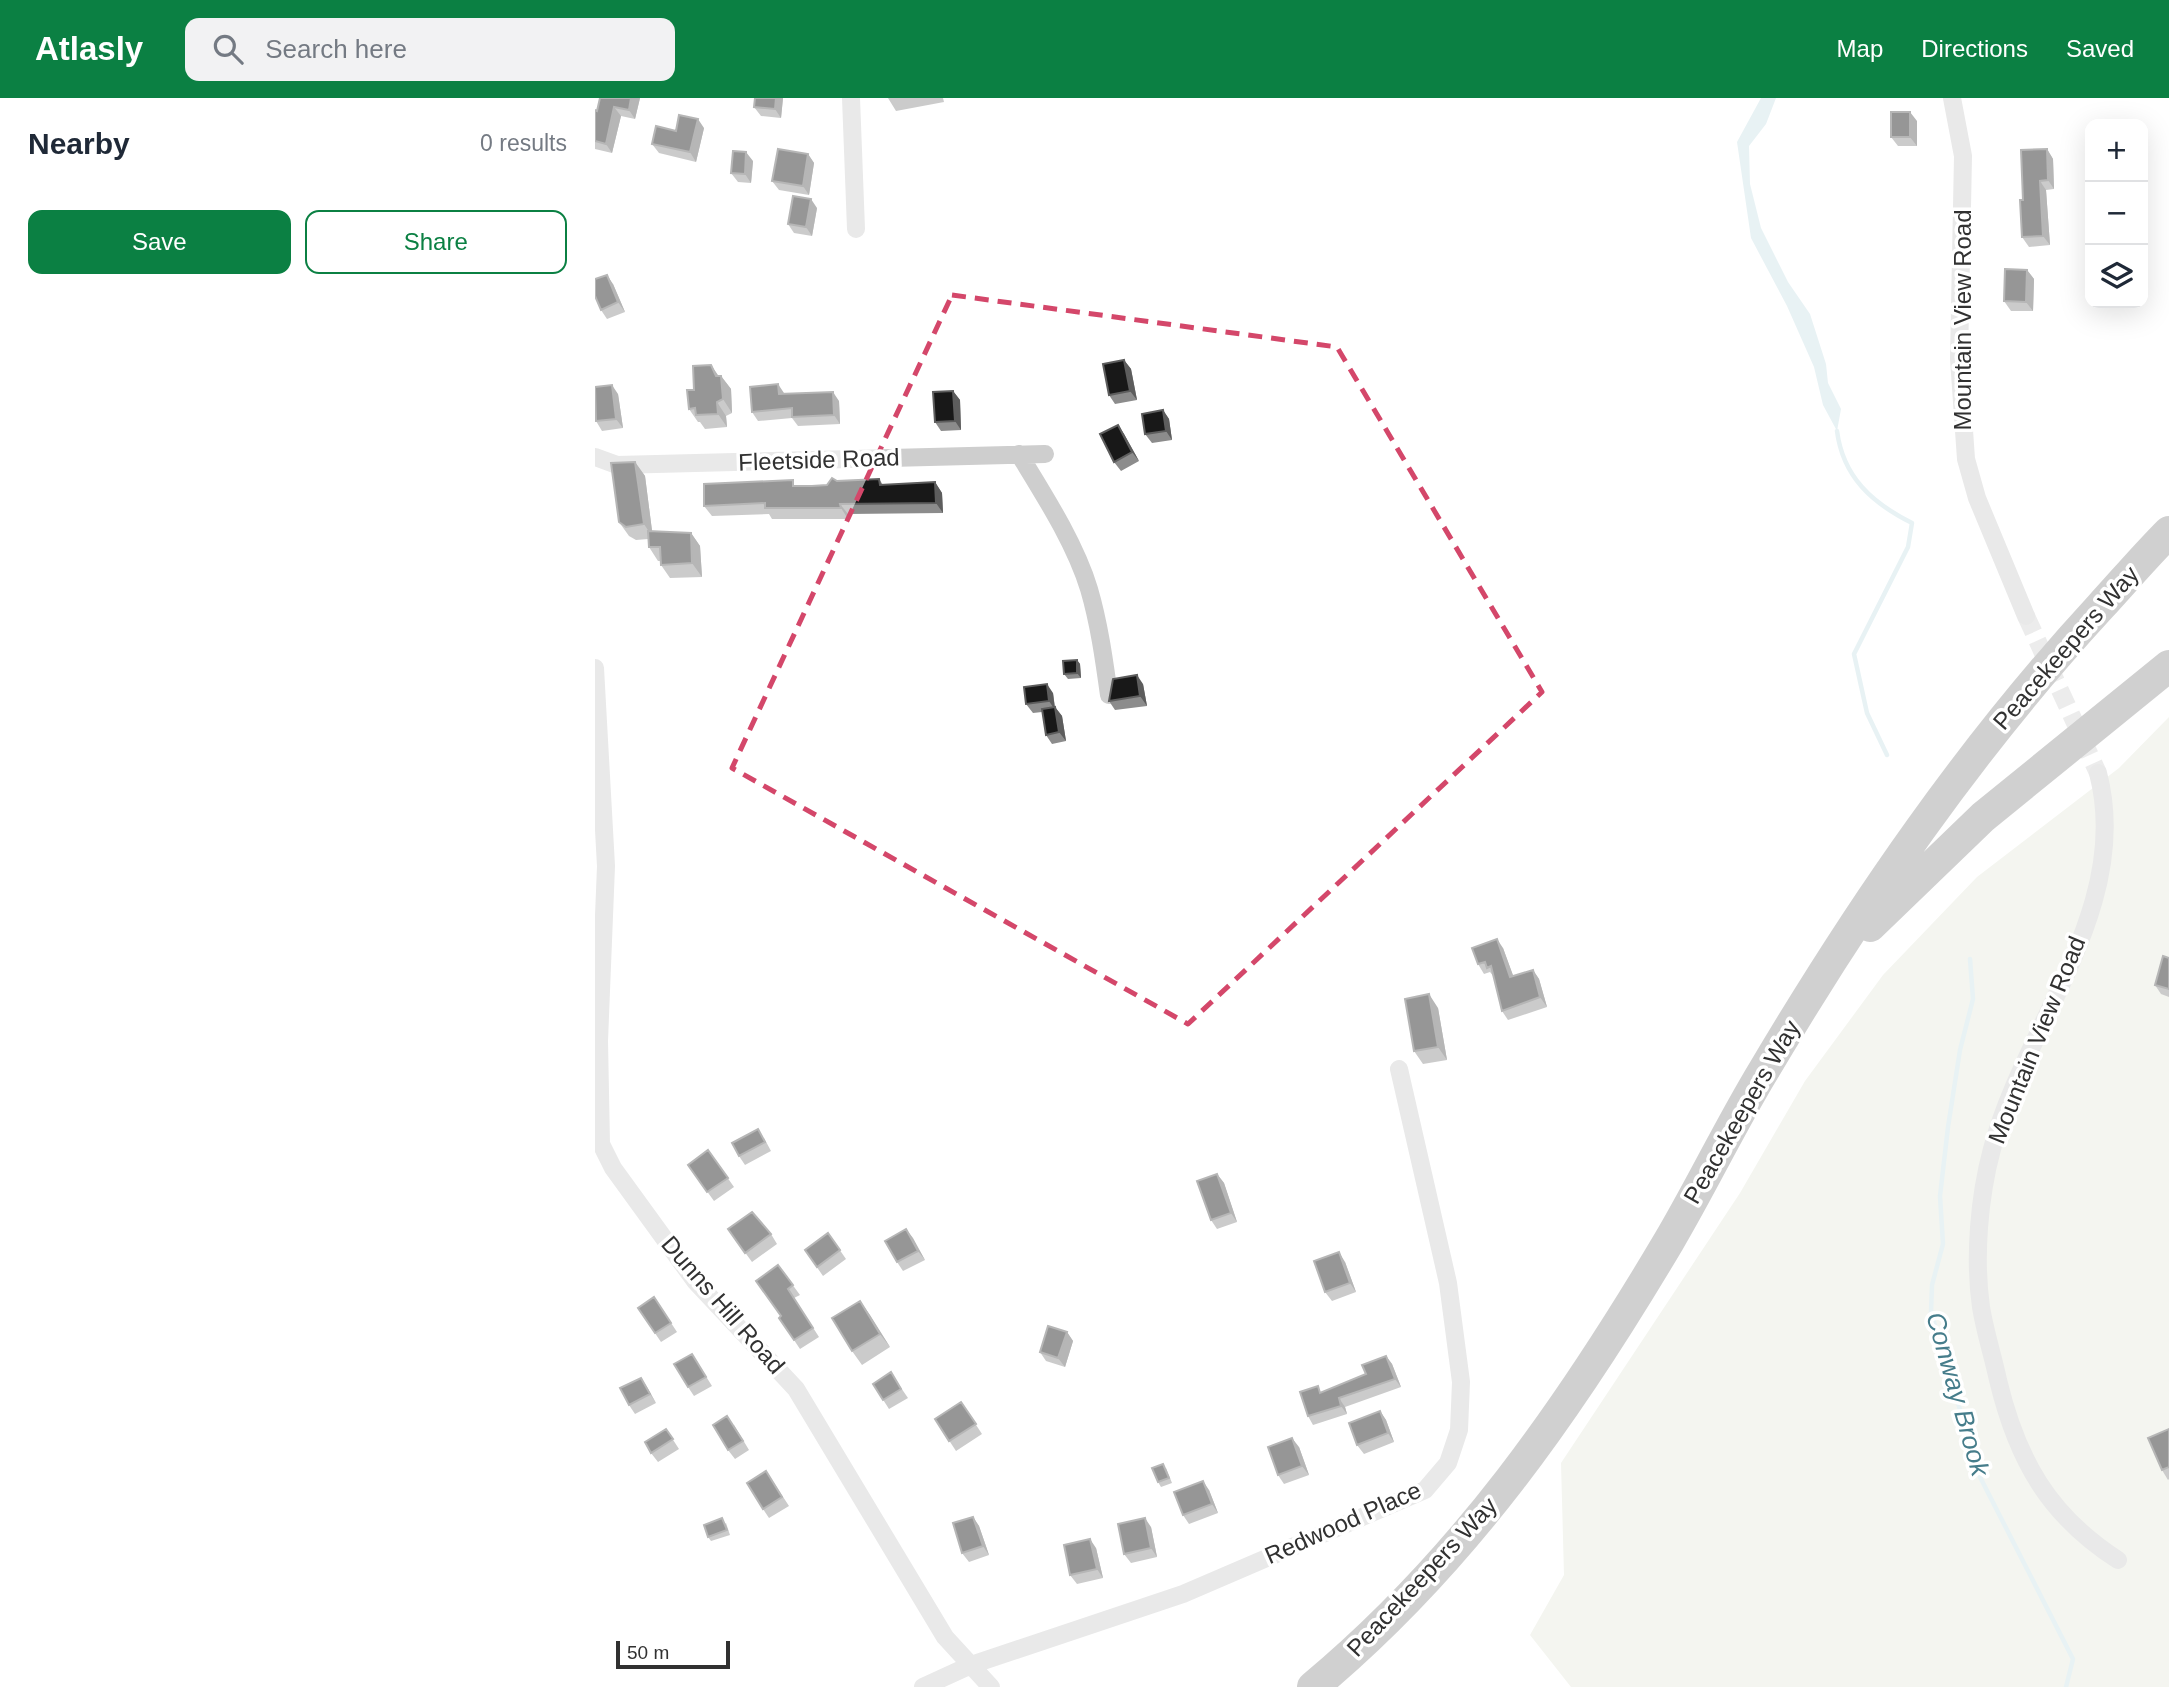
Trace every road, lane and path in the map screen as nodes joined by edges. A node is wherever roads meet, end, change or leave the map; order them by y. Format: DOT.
graph roads {
  1 [pos="851,98"];
  2 [pos="1952,98"];
  3 [pos="856,229"];
  4 [pos="1020,454"];
  5 [pos="1045,454"];
  6 [pos="595,457"];
  7 [pos="2166,534"];
  8 [pos="2027,616"];
  9 [pos="2169,666"];
  10 [pos="595,668"];
  11 [pos="1109,695"];
  12 [pos="2098,773"];
  13 [pos="1820,977"];
  14 [pos="1399,1069"];
  15 [pos="598,1144"];
  16 [pos="2118,1560"];
  17 [pos="971,1665"];
  18 [pos="923,1687"];
  19 [pos="991,1687"];
  20 [pos="1313,1687"];
  1 -- 3 [label="street"];
  2 -- 8 [label="street, Mountain View Road"];
  4 -- 5 [label="street, Fleetside Road"];
  4 -- 6 [label="street, Fleetside Road"];
  4 -- 11 [label="street"];
  7 -- 13 [label="highway, Peacekeepers Way"];
  9 -- 13 [label="highway"];
  10 -- 15 [label="street, Dunns Hill Road"];
  12 -- 16 [label="street, Mountain View Road"];
  13 -- 20 [label="highway, Peacekeepers Way"];
  14 -- 17 [label="street, Redwood Place"];
  15 -- 17 [label="street, Dunns Hill Road"];
  17 -- 18 [label="street, Redwood Place"];
  17 -- 19 [label="street, Dunns Hill Road"];
}
